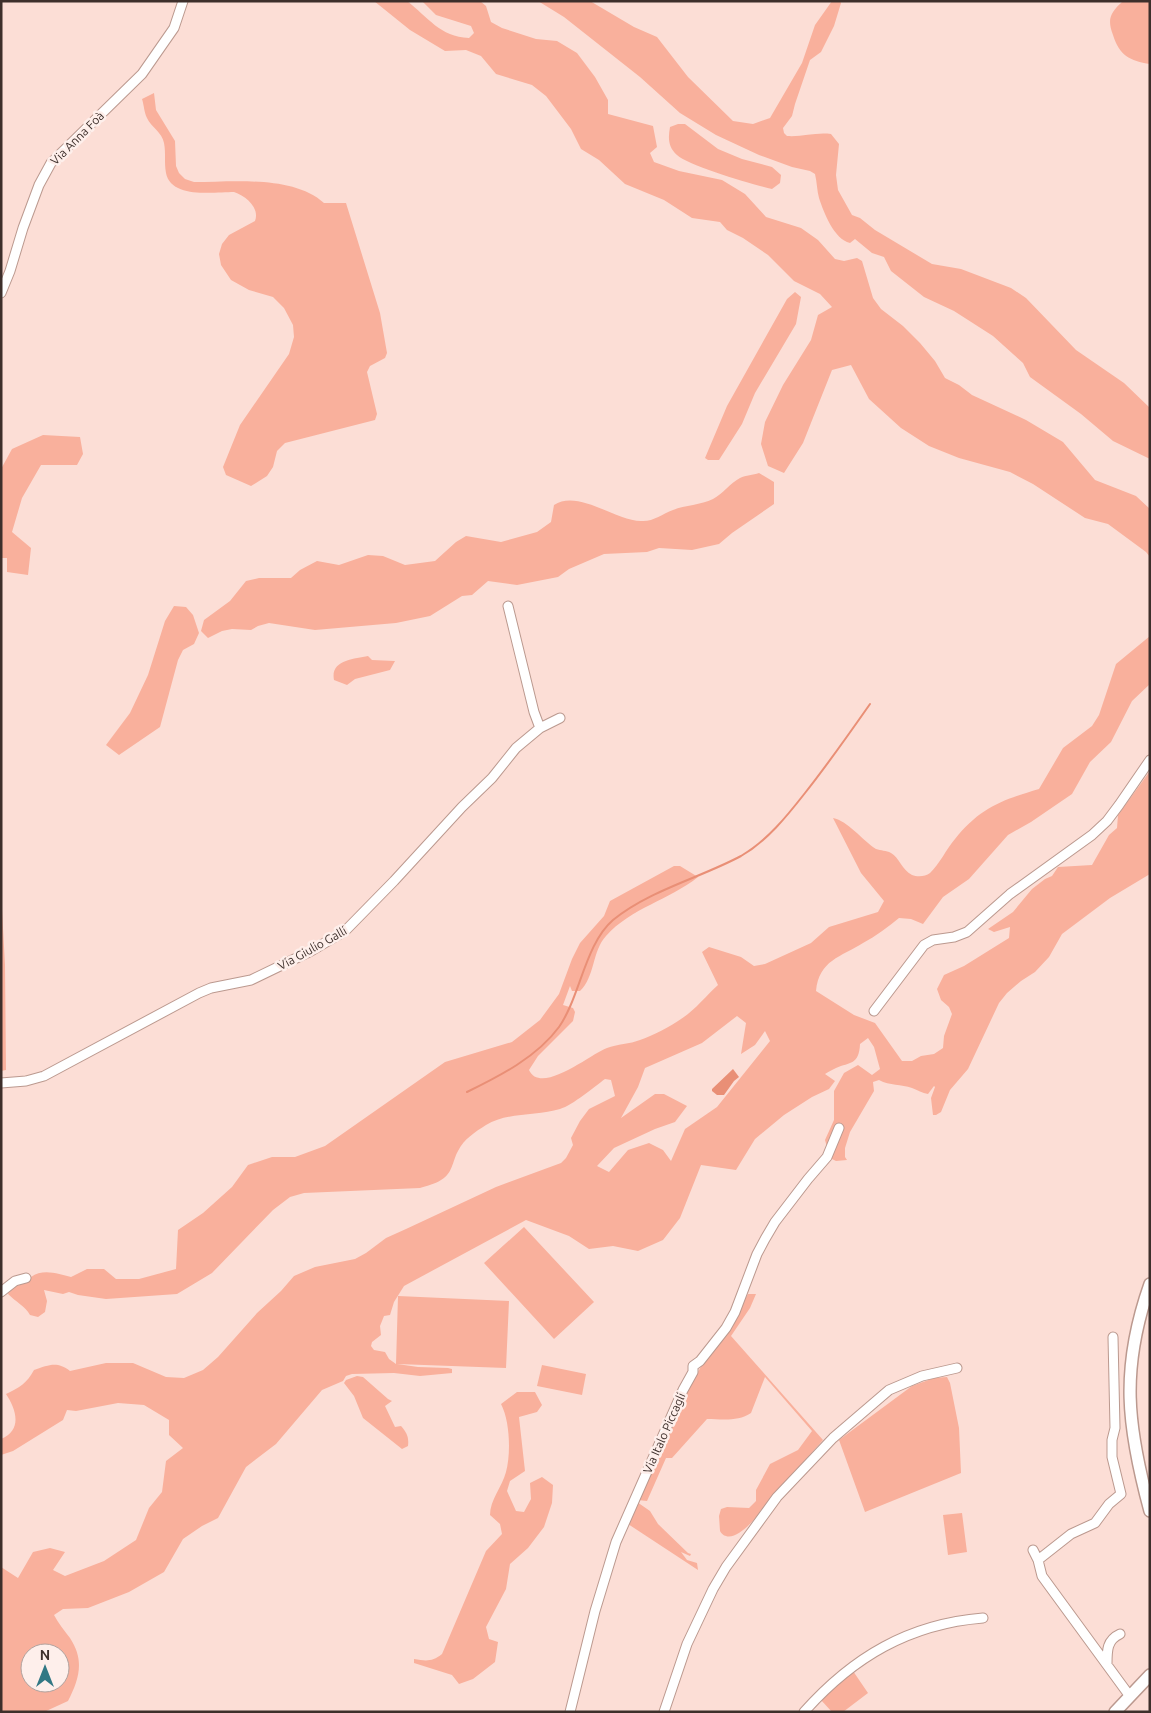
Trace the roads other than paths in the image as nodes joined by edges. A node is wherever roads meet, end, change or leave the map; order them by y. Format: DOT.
graph roads {
  1 [pos="183,1"];
  2 [pos="1,293"];
  3 [pos="508,606"];
  4 [pos="560,718"];
  5 [pos="540,728"];
  6 [pos="1150,760"];
  7 [pos="874,1011"];
  8 [pos="1,1084"];
  9 [pos="839,1128"];
  10 [pos="26,1278"];
  11 [pos="1150,1284"];
  12 [pos="1,1292"];
  13 [pos="1147,1300"];
  14 [pos="1113,1337"];
  15 [pos="957,1368"];
  16 [pos="1150,1511"];
  17 [pos="1033,1550"];
  18 [pos="1038,1560"];
  19 [pos="983,1618"];
  20 [pos="1120,1634"];
  21 [pos="1107,1664"];
  22 [pos="1150,1675"];
  23 [pos="1129,1695"];
  24 [pos="570,1712"];
  25 [pos="664,1712"];
  26 [pos="804,1712"];
  27 [pos="1115,1712"];
  1 -- 2 [label="street, Via Anna Foà"];
  3 -- 5 [label="street"];
  4 -- 5 [label="street, Via Giulio Galli"];
  5 -- 8 [label="street, Via Giulio Galli"];
  6 -- 7 [label="street"];
  9 -- 24 [label="street, Via Italo Piccagli"];
  10 -- 12 [label="street"];
  11 -- 13 [label="street"];
  13 -- 16 [label="street"];
  14 -- 18 [label="street"];
  15 -- 25 [label="street"];
  17 -- 18 [label="street"];
  18 -- 21 [label="street"];
  19 -- 26 [label="street"];
  20 -- 21 [label="street"];
  21 -- 23 [label="street"];
  22 -- 23 [label="street"];
  23 -- 27 [label="street"];
}
